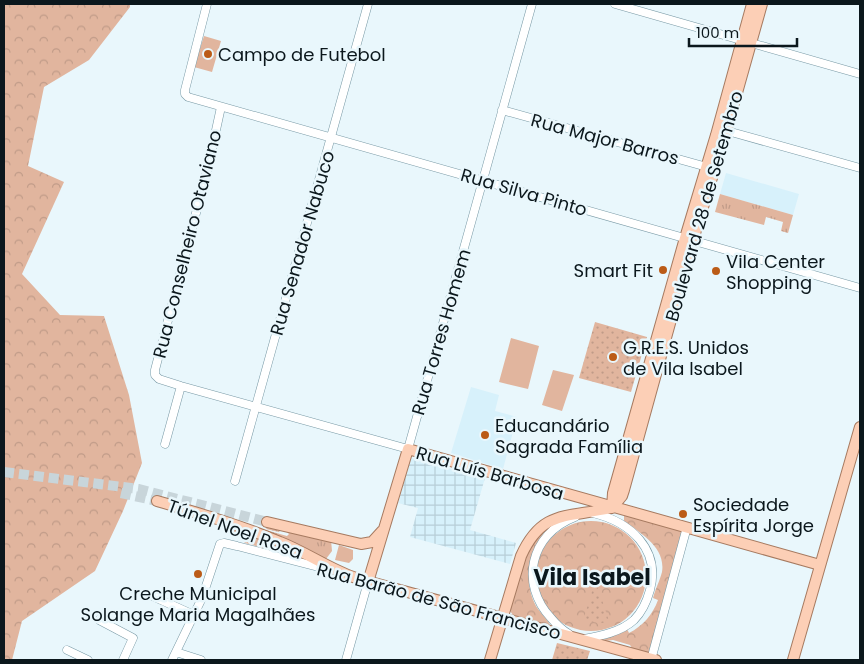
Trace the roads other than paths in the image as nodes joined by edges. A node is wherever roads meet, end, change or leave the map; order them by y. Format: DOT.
graph roads {
  1 [pos="207,4"];
  2 [pos="368,4"];
  3 [pos="532,4"];
  4 [pos="615,4"];
  5 [pos="752,4"];
  6 [pos="762,4"];
  7 [pos="747,41"];
  8 [pos="860,74"];
  9 [pos="220,107"];
  10 [pos="502,110"];
  11 [pos="721,134"];
  12 [pos="332,138"];
  13 [pos="707,167"];
  14 [pos="860,168"];
  15 [pos="484,181"];
  16 [pos="689,239"];
  17 [pos="860,288"];
  18 [pos="159,379"];
  19 [pos="181,386"];
  20 [pos="257,406"];
  21 [pos="859,433"];
  22 [pos="165,444"];
  23 [pos="408,449"];
  24 [pos="235,481"];
  25 [pos="157,501"];
  26 [pos="612,508"];
  27 [pos="587,513"];
  28 [pos="267,522"];
  29 [pos="625,527"];
  30 [pos="687,527"];
  31 [pos="384,528"];
  32 [pos="820,565"];
  33 [pos="340,573"];
  34 [pos="368,582"];
  35 [pos="150,596"];
  36 [pos="194,615"];
  37 [pos="502,618"];
  38 [pos="99,620"];
  39 [pos="580,639"];
  40 [pos="67,650"];
  41 [pos="176,652"];
  42 [pos="125,659"];
  43 [pos="88,660"];
  44 [pos="172,660"];
  45 [pos="201,660"];
  46 [pos="346,660"];
  47 [pos="490,660"];
  48 [pos="653,660"];
  49 [pos="793,660"];
  1 -- 9 [label="street, Rua Silva Pinto"];
  2 -- 12 [label="street, Rua Senador Nabuco"];
  3 -- 10 [label="street, Rua Torres Homem"];
  4 -- 7 [label="street"];
  5 -- 7 [label="main road, Boulevard 28 de Setembro"];
  6 -- 7 [label="main road, Boulevard 28 de Setembro"];
  7 -- 8 [label="street"];
  7 -- 11 [label="main road, Boulevard 28 de Setembro"];
  9 -- 12 [label="street, Rua Silva Pinto"];
  9 -- 18 [label="street, Rua Conselheiro Otaviano"];
  10 -- 13 [label="street, Rua Major Barros"];
  10 -- 15 [label="street, Rua Torres Homem"];
  11 -- 13 [label="main road, Boulevard 28 de Setembro"];
  11 -- 14 [label="street"];
  11 -- 16 [label="main road, Boulevard 28 de Setembro"];
  12 -- 15 [label="street, Rua Silva Pinto"];
  12 -- 20 [label="street, Rua Senador Nabuco"];
  13 -- 16 [label="main road, Boulevard 28 de Setembro"];
  15 -- 16 [label="street, Rua Silva Pinto"];
  15 -- 23 [label="street, Rua Torres Homem"];
  16 -- 17 [label="street, Rua Silva Pinto"];
  16 -- 26 [label="main road, Boulevard 28 de Setembro"];
  18 -- 19 [label="street, Rua Luís Barbosa"];
  19 -- 20 [label="street, Rua Luís Barbosa"];
  19 -- 22 [label="street"];
  20 -- 23 [label="street, Rua Luís Barbosa"];
  20 -- 24 [label="street, Rua Senador Nabuco"];
  21 -- 32 [label="main road"];
  23 -- 26 [label="main road, Rua Luís Barbosa"];
  23 -- 31 [label="main road, Rua Torres Homem"];
  25 -- 33 [label="main road, Túnel Noel Rosa"];
  26 -- 27 [label="main road"];
  26 -- 29 [label="street"];
  26 -- 30 [label="main road, Rua Luís Barbosa"];
  27 -- 29 [label="street"];
  27 -- 37 [label="main road"];
  27 -- 39 [label="street"];
  28 -- 31 [label="main road, Túnel Noel Rosa"];
  29 -- 39 [label="street"];
  30 -- 32 [label="main road, Rua Luís Barbosa"];
  30 -- 48 [label="street"];
  31 -- 34 [label="main road, Rua Torres Homem"];
  32 -- 49 [label="main road"];
  33 -- 34 [label="main road, Rua Barão de São Francisco"];
  33 -- 36 [label="street, Rua Barão de São Francisco"];
  34 -- 37 [label="main road, Rua Barão de São Francisco"];
  34 -- 46 [label="street, Rua Torres Homem"];
  35 -- 36 [label="street"];
  36 -- 41 [label="street"];
  37 -- 39 [label="main road, Rua Barão de São Francisco"];
  37 -- 47 [label="main road"];
  38 -- 42 [label="street"];
  39 -- 48 [label="main road, Rua Barão de São Francisco"];
  40 -- 43 [label="street"];
  41 -- 44 [label="street"];
  41 -- 45 [label="street"];
}
